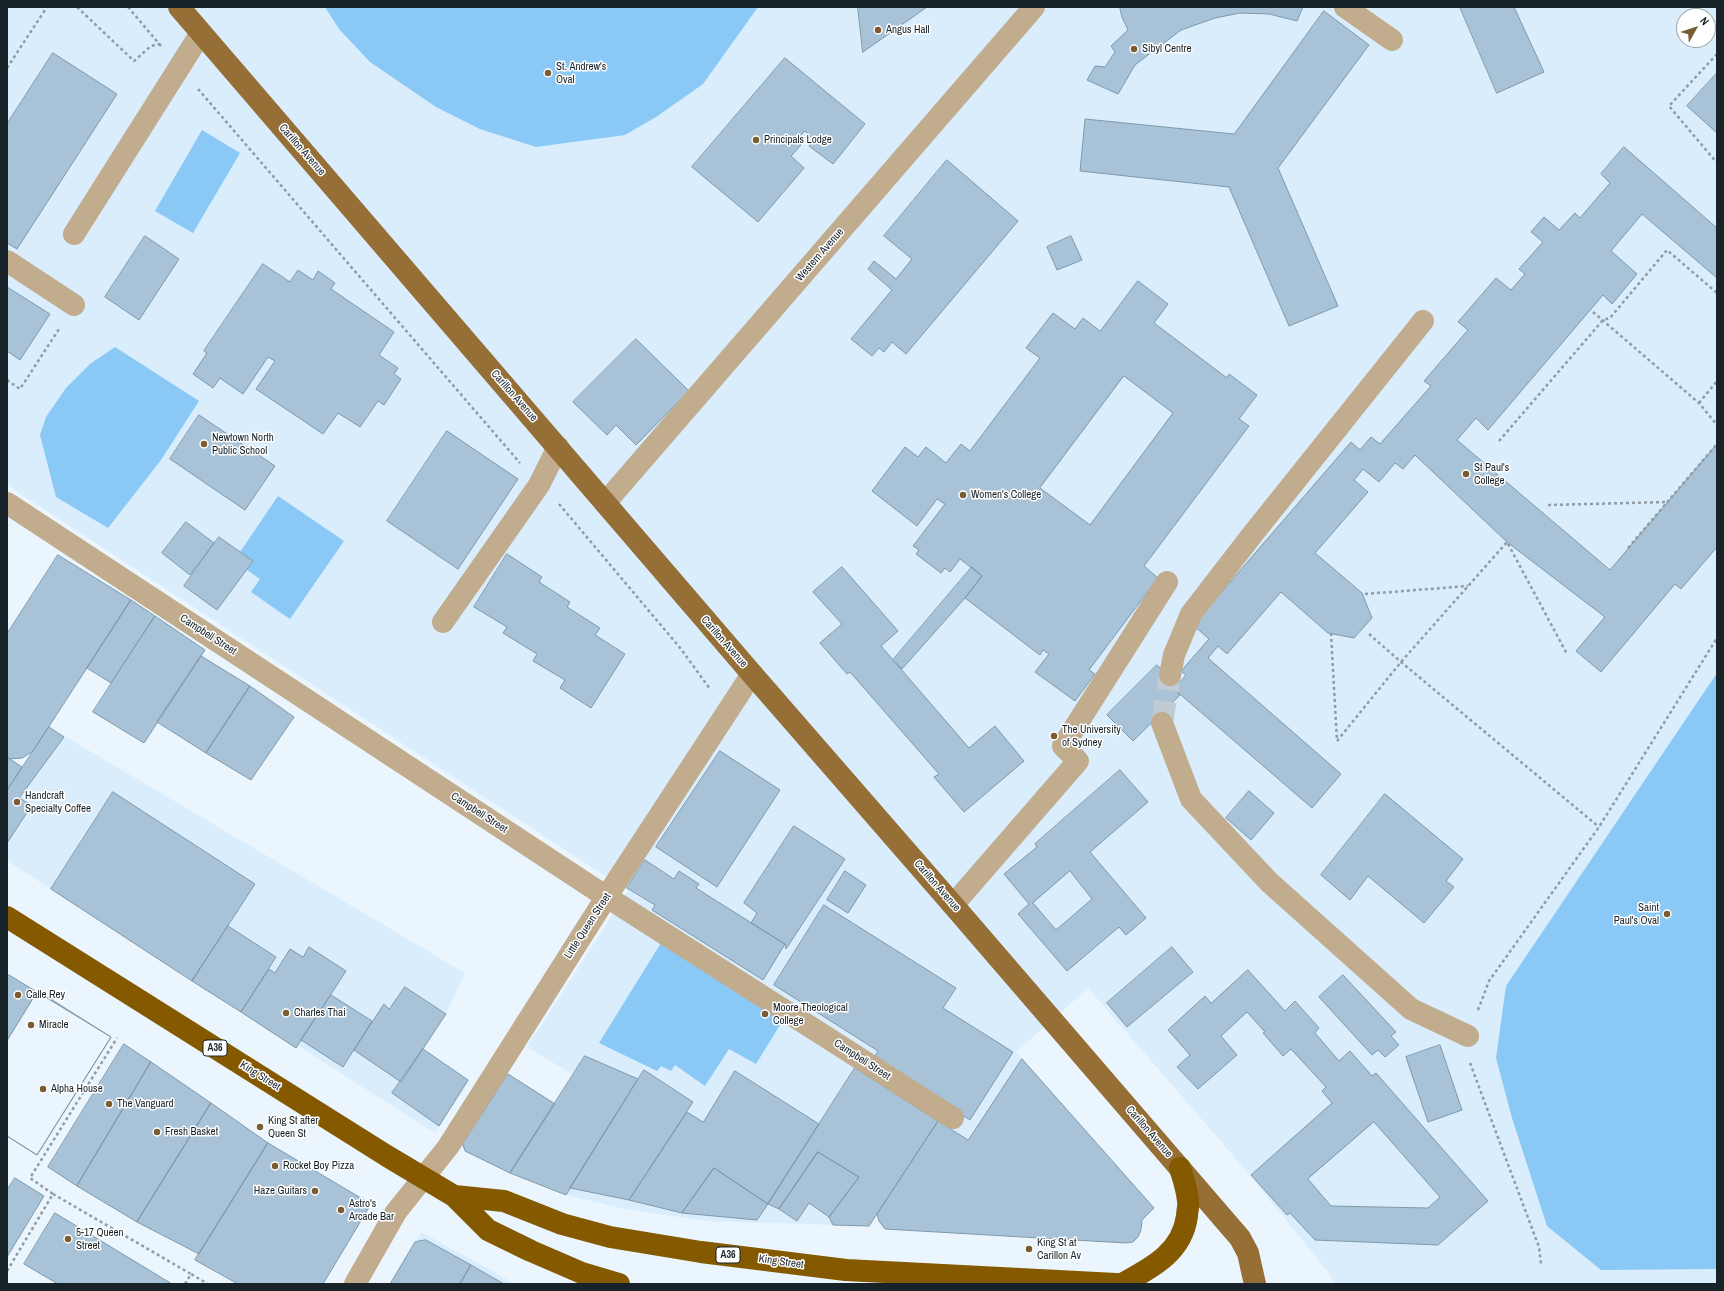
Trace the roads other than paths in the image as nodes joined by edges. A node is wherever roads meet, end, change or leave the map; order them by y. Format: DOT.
graph roads {
  1 [pos="179,7"];
  2 [pos="1034,7"];
  3 [pos="1345,7"];
  4 [pos="201,34"];
  5 [pos="1392,40"];
  6 [pos="74,234"];
  7 [pos="7,261"];
  8 [pos="74,305"];
  9 [pos="1423,321"];
  10 [pos="558,448"];
  11 [pos="7,503"];
  12 [pos="605,503"];
  13 [pos="1166,582"];
  14 [pos="444,622"];
  15 [pos="752,674"];
  16 [pos="1170,675"];
  17 [pos="1162,723"];
  18 [pos="607,896"];
  19 [pos="953,905"];
  20 [pos="7,917"];
  21 [pos="1468,1036"];
  22 [pos="953,1118"];
  23 [pos="1180,1168"];
  24 [pos="423,1178"];
  25 [pos="454,1196"];
  26 [pos="582,1273"];
  27 [pos="845,1277"];
  28 [pos="355,1284"];
  29 [pos="601,1284"];
  30 [pos="619,1284"];
  31 [pos="1116,1284"];
  32 [pos="1122,1284"];
  33 [pos="1256,1284"];
  1 -- 4 [label="main road, Carillon Avenue"];
  2 -- 12 [label="street, Western Avenue"];
  3 -- 5 [label="street"];
  4 -- 6 [label="street"];
  4 -- 10 [label="main road, Carillon Avenue"];
  7 -- 8 [label="street"];
  9 -- 16 [label="street"];
  10 -- 12 [label="main road, Carillon Avenue"];
  10 -- 14 [label="street"];
  11 -- 18 [label="street, Campbell Street"];
  12 -- 15 [label="main road, Carillon Avenue"];
  13 -- 19 [label="street"];
  15 -- 18 [label="street, Little Queen Street"];
  15 -- 19 [label="main road, Carillon Avenue"];
  17 -- 21 [label="street"];
  18 -- 22 [label="street, Campbell Street"];
  18 -- 24 [label="street, Little Queen Street"];
  19 -- 23 [label="main road, Carillon Avenue"];
  20 -- 24 [label="highway, King Street / A36"];
  23 -- 32 [label="highway"];
  23 -- 33 [label="main road, Carillon Avenue"];
  24 -- 25 [label="highway, King Street / A36"];
  24 -- 28 [label="street, Little Queen Street"];
  25 -- 26 [label="highway, King Street / A36"];
  25 -- 27 [label="highway, King Street / A36"];
  26 -- 29 [label="street"];
  26 -- 30 [label="highway, King Street / A36"];
  27 -- 31 [label="highway, King Street / A36"];
}
